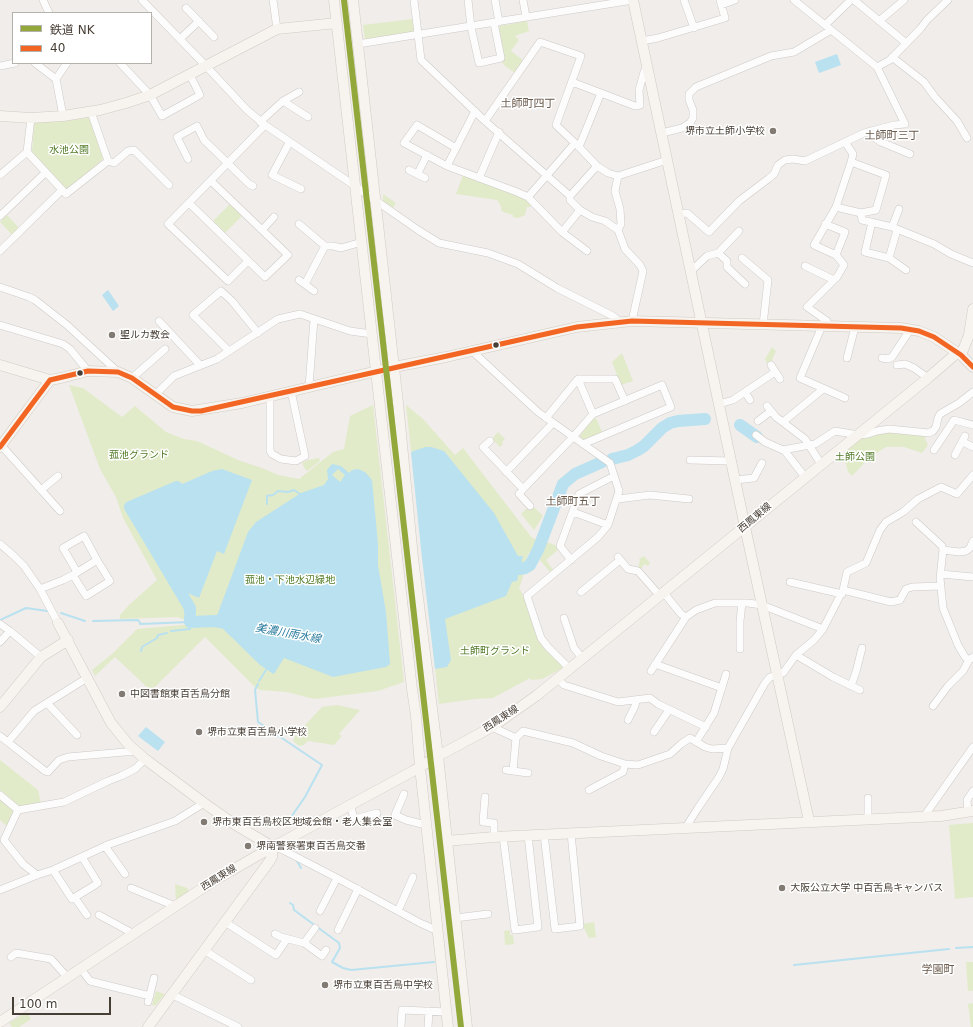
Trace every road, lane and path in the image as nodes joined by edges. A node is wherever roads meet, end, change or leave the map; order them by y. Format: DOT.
graph roads {
  1 [pos="43,0"];
  2 [pos="142,0"];
  3 [pos="273,0"];
  4 [pos="334,0"];
  5 [pos="353,0"];
  6 [pos="414,0"];
  7 [pos="468,0"];
  8 [pos="495,0"];
  9 [pos="523,0"];
  10 [pos="633,0"];
  11 [pos="684,0"];
  12 [pos="735,0"];
  13 [pos="794,0"];
  14 [pos="852,0"];
  15 [pos="904,0"];
  16 [pos="944,1"];
  17 [pos="720,2"];
  18 [pos="597,3"];
  19 [pos="186,8"];
  20 [pos="49,12"];
  21 [pos="526,17"];
  22 [pos="879,21"];
  23 [pos="199,22"];
  24 [pos="496,22"];
  25 [pos="337,23"];
  26 [pos="825,25"];
  27 [pos="471,27"];
  28 [pos="694,28"];
  29 [pos="277,29"];
  30 [pos="831,30"];
  31 [pos="418,35"];
  32 [pos="214,37"];
  33 [pos="180,39"];
  34 [pos="642,41"];
  35 [pos="906,43"];
  36 [pos="358,44"];
  37 [pos="892,57"];
  38 [pos="12,64"];
  39 [pos="36,64"];
  40 [pos="66,64"];
  41 [pos="121,64"];
  42 [pos="0,66"];
  43 [pos="206,66"];
  44 [pos="647,67"];
  45 [pos="877,67"];
  46 [pos="190,75"];
  47 [pos="56,79"];
  48 [pos="572,82"];
  49 [pos="299,92"];
  50 [pos="600,93"];
  51 [pos="150,95"];
  52 [pos="284,101"];
  53 [pos="475,111"];
  54 [pos="91,112"];
  55 [pos="0,116"];
  56 [pos="63,116"];
  57 [pos="308,117"];
  58 [pos="30,118"];
  59 [pos="485,121"];
  60 [pos="262,124"];
  61 [pos="870,131"];
  62 [pos="500,132"];
  63 [pos="662,132"];
  64 [pos="967,138"];
  65 [pos="289,142"];
  66 [pos="845,142"];
  67 [pos="577,145"];
  68 [pos="456,148"];
  69 [pos="27,152"];
  70 [pos="910,154"];
  71 [pos="427,155"];
  72 [pos="188,160"];
  73 [pos="667,160"];
  74 [pos="108,161"];
  75 [pos="851,162"];
  76 [pos="228,163"];
  77 [pos="447,166"];
  78 [pos="596,166"];
  79 [pos="410,170"];
  80 [pos="45,173"];
  81 [pos="418,173"];
  82 [pos="0,175"];
  83 [pos="547,175"];
  84 [pos="618,176"];
  85 [pos="425,178"];
  86 [pos="479,178"];
  87 [pos="211,181"];
  88 [pos="169,185"];
  89 [pos="253,186"];
  90 [pos="355,186"];
  91 [pos="301,188"];
  92 [pos="62,190"];
  93 [pos="570,196"];
  94 [pos="528,197"];
  95 [pos="376,201"];
  96 [pos="189,203"];
  97 [pos="836,207"];
  98 [pos="899,209"];
  99 [pos="580,210"];
  100 [pos="861,213"];
  101 [pos="679,214"];
  102 [pos="0,216"];
  103 [pos="274,217"];
  104 [pos="872,222"];
  105 [pos="299,224"];
  106 [pos="825,224"];
  107 [pos="894,228"];
  108 [pos="262,230"];
  109 [pos="618,230"];
  110 [pos="739,231"];
  111 [pos="562,232"];
  112 [pos="362,242"];
  113 [pos="325,246"];
  114 [pos="0,251"];
  115 [pos="587,251"];
  116 [pos="718,253"];
  117 [pos="836,255"];
  118 [pos="742,258"];
  119 [pos="888,258"];
  120 [pos="248,261"];
  121 [pos="973,263"];
  122 [pos="805,266"];
  123 [pos="906,270"];
  124 [pos="691,271"];
  125 [pos="834,280"];
  126 [pos="745,284"];
  127 [pos="0,287"];
  128 [pos="314,291"];
  129 [pos="973,309"];
  130 [pos="314,319"];
  131 [pos="159,321"];
  132 [pos="632,321"];
  133 [pos="620,322"];
  134 [pos="0,324"];
  135 [pos="702,324"];
  136 [pos="763,325"];
  137 [pos="825,326"];
  138 [pos="855,327"];
  139 [pos="910,330"];
  140 [pos="258,333"];
  141 [pos="372,334"];
  142 [pos="165,349"];
  143 [pos="471,350"];
  144 [pos="230,351"];
  145 [pos="959,353"];
  146 [pos="847,358"];
  147 [pos="882,358"];
  148 [pos="0,365"];
  149 [pos="200,365"];
  150 [pos="771,365"];
  151 [pos="897,365"];
  152 [pos="394,367"];
  153 [pos="973,367"];
  154 [pos="88,371"];
  155 [pos="376,371"];
  156 [pos="118,372"];
  157 [pos="775,372"];
  158 [pos="132,378"];
  159 [pos="928,378"];
  160 [pos="578,379"];
  161 [pos="780,379"];
  162 [pos="50,380"];
  163 [pos="309,387"];
  164 [pos="823,389"];
  165 [pos="291,391"];
  166 [pos="745,392"];
  167 [pos="973,392"];
  168 [pos="154,395"];
  169 [pos="270,396"];
  170 [pos="845,398"];
  171 [pos="750,400"];
  172 [pos="625,401"];
  173 [pos="719,404"];
  174 [pos="593,414"];
  175 [pos="546,418"];
  176 [pos="758,421"];
  177 [pos="783,422"];
  178 [pos="553,423"];
  179 [pos="973,425"];
  180 [pos="756,435"];
  181 [pos="858,435"];
  182 [pos="573,437"];
  183 [pos="490,441"];
  184 [pos="583,444"];
  185 [pos="1,446"];
  186 [pos="809,446"];
  187 [pos="973,447"];
  188 [pos="784,450"];
  189 [pos="934,450"];
  190 [pos="955,456"];
  191 [pos="690,460"];
  192 [pos="731,461"];
  193 [pos="762,463"];
  194 [pos="821,464"];
  195 [pos="506,472"];
  196 [pos="58,476"];
  197 [pos="614,476"];
  198 [pos="973,476"];
  199 [pos="805,477"];
  200 [pos="735,480"];
  201 [pos="523,489"];
  202 [pos="41,490"];
  203 [pos="689,498"];
  204 [pos="618,499"];
  205 [pos="530,506"];
  206 [pos="60,511"];
  207 [pos="572,512"];
  208 [pos="916,522"];
  209 [pos="608,525"];
  210 [pos="745,527"];
  211 [pos="0,544"];
  212 [pos="972,546"];
  213 [pos="943,550"];
  214 [pos="97,560"];
  215 [pos="572,560"];
  216 [pos="75,573"];
  217 [pos="941,574"];
  218 [pos="973,577"];
  219 [pos="790,582"];
  220 [pos="941,586"];
  221 [pos="40,589"];
  222 [pos="580,592"];
  223 [pos="842,592"];
  224 [pos="662,595"];
  225 [pos="742,603"];
  226 [pos="762,605"];
  227 [pos="686,617"];
  228 [pos="564,618"];
  229 [pos="58,623"];
  230 [pos="0,624"];
  231 [pos="823,629"];
  232 [pos="10,631"];
  233 [pos="68,640"];
  234 [pos="0,642"];
  235 [pos="862,648"];
  236 [pos="740,649"];
  237 [pos="796,655"];
  238 [pos="42,657"];
  239 [pos="583,659"];
  240 [pos="971,659"];
  241 [pos="655,664"];
  242 [pos="570,669"];
  243 [pos="651,671"];
  244 [pos="726,674"];
  245 [pos="777,674"];
  246 [pos="87,678"];
  247 [pos="558,679"];
  248 [pos="851,686"];
  249 [pos="722,688"];
  250 [pos="860,690"];
  251 [pos="636,700"];
  252 [pos="47,703"];
  253 [pos="933,706"];
  254 [pos="0,708"];
  255 [pos="669,710"];
  256 [pos="628,720"];
  257 [pos="492,727"];
  258 [pos="706,727"];
  259 [pos="654,732"];
  260 [pos="78,735"];
  261 [pos="0,736"];
  262 [pos="516,738"];
  263 [pos="8,742"];
  264 [pos="696,742"];
  265 [pos="973,746"];
  266 [pos="728,748"];
  267 [pos="136,751"];
  268 [pos="438,756"];
  269 [pos="145,759"];
  270 [pos="625,764"];
  271 [pos="420,767"];
  272 [pos="528,773"];
  273 [pos="589,790"];
  274 [pos="973,791"];
  275 [pos="404,794"];
  276 [pos="0,795"];
  277 [pos="485,797"];
  278 [pos="868,798"];
  279 [pos="204,803"];
  280 [pos="350,804"];
  281 [pos="18,810"];
  282 [pos="971,812"];
  283 [pos="377,814"];
  284 [pos="925,815"];
  285 [pos="868,818"];
  286 [pos="809,821"];
  287 [pos="426,825"];
  288 [pos="686,827"];
  289 [pos="571,833"];
  290 [pos="544,834"];
  291 [pos="528,835"];
  292 [pos="498,836"];
  293 [pos="446,841"];
  294 [pos="2,842"];
  295 [pos="105,846"];
  296 [pos="273,847"];
  297 [pos="82,857"];
  298 [pos="53,870"];
  299 [pos="125,874"];
  300 [pos="37,875"];
  301 [pos="413,877"];
  302 [pos="337,878"];
  303 [pos="131,888"];
  304 [pos="358,889"];
  305 [pos="0,890"];
  306 [pos="75,898"];
  307 [pos="175,906"];
  308 [pos="320,911"];
  309 [pos="398,911"];
  310 [pos="488,914"];
  311 [pos="87,915"];
  312 [pos="100,915"];
  313 [pos="455,918"];
  314 [pos="225,922"];
  315 [pos="315,928"];
  316 [pos="338,930"];
  317 [pos="438,930"];
  318 [pos="134,934"];
  319 [pos="275,934"];
  320 [pos="287,939"];
  321 [pos="304,943"];
  322 [pos="204,950"];
  323 [pos="326,950"];
  324 [pos="11,957"];
  325 [pos="81,969"];
  326 [pos="68,978"];
  327 [pos="154,978"];
  328 [pos="251,980"];
  329 [pos="171,994"];
  330 [pos="429,1011"];
  331 [pos="447,1012"];
  332 [pos="0,1022"];
  333 [pos="225,1024"];
  334 [pos="148,1027"];
  335 [pos="238,1027"];
  336 [pos="401,1027"];
  337 [pos="428,1027"];
  338 [pos="448,1027"];
  339 [pos="467,1027"];
  1 -- 20 [label="street"];
  2 -- 33 [label="street"];
  3 -- 29 [label="street"];
  4 -- 25 [label="street"];
  5 -- 36 [label="street"];
  6 -- 31 [label="street"];
  7 -- 27 [label="street"];
  8 -- 24 [label="street"];
  9 -- 21 [label="street"];
  10 -- 18 [label="street"];
  10 -- 34 [label="street"];
  11 -- 28 [label="street"];
  12 -- 17 [label="street"];
  13 -- 26 [label="street"];
  14 -- 22 [label="street"];
  14 -- 26 [label="street"];
  15 -- 22 [label="street"];
  16 -- 35 [label="street"];
  17 -- 28 [label="street"];
  18 -- 21 [label="street"];
  19 -- 23 [label="street"];
  21 -- 24 [label="street"];
  22 -- 35 [label="street"];
  23 -- 32 [label="street"];
  23 -- 33 [label="street"];
  24 -- 27 [label="street"];
  24 -- 27 [label="street"];
  25 -- 29 [label="street"];
  25 -- 90 [label="street"];
  26 -- 30 [label="street"];
  27 -- 31 [label="street"];
  28 -- 34 [label="street"];
  29 -- 43 [label="street"];
  30 -- 45 [label="street"];
  30 -- 63 [label="street"];
  31 -- 36 [label="street"];
  31 -- 53 [label="street"];
  33 -- 43 [label="street"];
  34 -- 44 [label="street"];
  35 -- 37 [label="street"];
  36 -- 95 [label="street"];
  37 -- 45 [label="street"];
  37 -- 64 [label="street"];
  38 -- 42 [label="street"];
  39 -- 47 [label="street"];
  40 -- 47 [label="street"];
  41 -- 51 [label="street"];
  43 -- 46 [label="street"];
  43 -- 60 [label="street"];
  44 -- 50 [label="street"];
  44 -- 63 [label="street"];
  45 -- 61 [label="street"];
  46 -- 51 [label="street"];
  46 -- 51 [label="street"];
  47 -- 56 [label="street"];
  48 -- 50 [label="street"];
  48 -- 59 [label="street"];
  48 -- 67 [label="street"];
  49 -- 52 [label="street"];
  50 -- 67 [label="street"];
  51 -- 54 [label="street"];
  52 -- 57 [label="street"];
  52 -- 60 [label="street"];
  53 -- 59 [label="street"];
  53 -- 68 [label="street"];
  54 -- 56 [label="street"];
  54 -- 74 [label="street"];
  55 -- 58 [label="street"];
  56 -- 58 [label="street"];
  58 -- 69 [label="street"];
  59 -- 62 [label="street"];
  60 -- 65 [label="street"];
  60 -- 76 [label="street"];
  61 -- 66 [label="street"];
  61 -- 70 [label="street"];
  62 -- 83 [label="street"];
  62 -- 86 [label="street"];
  63 -- 73 [label="street"];
  65 -- 90 [label="street"];
  65 -- 91 [label="street"];
  66 -- 75 [label="street"];
  66 -- 101 [label="street"];
  67 -- 78 [label="street"];
  67 -- 83 [label="street"];
  68 -- 71 [label="street"];
  68 -- 77 [label="street"];
  69 -- 80 [label="street"];
  69 -- 82 [label="street"];
  71 -- 77 [label="street"];
  71 -- 81 [label="street"];
  72 -- 76 [label="street"];
  73 -- 84 [label="street"];
  73 -- 101 [label="street"];
  74 -- 88 [label="street"];
  74 -- 92 [label="street"];
  75 -- 97 [label="street"];
  75 -- 100 [label="street"];
  76 -- 87 [label="street"];
  76 -- 89 [label="street"];
  77 -- 86 [label="street"];
  78 -- 84 [label="street"];
  78 -- 93 [label="street"];
  79 -- 81 [label="street"];
  80 -- 92 [label="street"];
  80 -- 102 [label="street"];
  81 -- 85 [label="street"];
  83 -- 93 [label="street"];
  83 -- 94 [label="street"];
  84 -- 109 [label="street"];
  86 -- 94 [label="street"];
  87 -- 96 [label="street"];
  87 -- 108 [label="street"];
  90 -- 95 [label="street"];
  90 -- 112 [label="street"];
  92 -- 114 [label="street"];
  93 -- 99 [label="street"];
  94 -- 111 [label="street"];
  95 -- 133 [label="street"];
  95 -- 152 [label="street"];
  96 -- 120 [label="street"];
  96 -- 120 [label="street"];
  97 -- 100 [label="street"];
  97 -- 106 [label="street"];
  98 -- 107 [label="street"];
  99 -- 109 [label="street"];
  99 -- 111 [label="street"];
  100 -- 104 [label="street"];
  101 -- 124 [label="street"];
  103 -- 108 [label="street"];
  104 -- 107 [label="street"];
  104 -- 119 [label="street"];
  105 -- 113 [label="street"];
  106 -- 117 [label="street"];
  106 -- 117 [label="street"];
  107 -- 119 [label="street"];
  107 -- 121 [label="street"];
  108 -- 120 [label="street"];
  109 -- 132 [label="street"];
  110 -- 116 [label="street"];
  111 -- 115 [label="street"];
  112 -- 113 [label="street"];
  112 -- 141 [label="street"];
  113 -- 128 [label="street"];
  116 -- 124 [label="street"];
  116 -- 126 [label="street"];
  117 -- 125 [label="street"];
  118 -- 136 [label="street"];
  119 -- 123 [label="street"];
  122 -- 125 [label="street"];
  124 -- 135 [label="street"];
  125 -- 137 [label="street"];
  127 -- 156 [label="street"];
  129 -- 145 [label="street, 西鳳東線"];
  130 -- 140 [label="street"];
  130 -- 141 [label="street"];
  130 -- 163 [label="street"];
  131 -- 149 [label="street"];
  132 -- 133 [label="street"];
  132 -- 135 [label="street"];
  133 -- 143 [label="street"];
  134 -- 154 [label="street"];
  135 -- 136 [label="street"];
  135 -- 173 [label="street"];
  136 -- 137 [label="street"];
  137 -- 138 [label="street"];
  137 -- 164 [label="street"];
  138 -- 139 [label="street"];
  138 -- 146 [label="street"];
  139 -- 145 [label="street"];
  139 -- 147 [label="street"];
  140 -- 144 [label="street"];
  140 -- 144 [label="street"];
  141 -- 155 [label="street"];
  142 -- 158 [label="street"];
  143 -- 152 [label="street"];
  143 -- 175 [label="street"];
  144 -- 149 [label="street"];
  145 -- 153 [label="street"];
  145 -- 159 [label="street, 西鳳東線"];
  148 -- 162 [label="street"];
  149 -- 168 [label="street"];
  150 -- 157 [label="street"];
  151 -- 159 [label="street"];
  152 -- 155 [label="street"];
  152 -- 268 [label="street"];
  154 -- 156 [label="street"];
  154 -- 162 [label="street"];
  155 -- 163 [label="street"];
  155 -- 271 [label="street"];
  156 -- 158 [label="street"];
  157 -- 161 [label="street"];
  157 -- 166 [label="street"];
  158 -- 168 [label="street"];
  159 -- 181 [label="street, 西鳳東線"];
  160 -- 172 [label="street"];
  160 -- 174 [label="street"];
  160 -- 175 [label="street"];
  162 -- 185 [label="street"];
  163 -- 165 [label="street"];
  164 -- 170 [label="street"];
  164 -- 177 [label="street"];
  165 -- 169 [label="street"];
  165 -- 169 [label="street"];
  166 -- 171 [label="street"];
  166 -- 173 [label="street"];
  167 -- 181 [label="street"];
  168 -- 169 [label="street"];
  172 -- 174 [label="street"];
  172 -- 184 [label="street"];
  173 -- 192 [label="street"];
  174 -- 182 [label="street"];
  175 -- 178 [label="street"];
  176 -- 177 [label="street"];
  177 -- 186 [label="street"];
  178 -- 182 [label="street"];
  178 -- 195 [label="street"];
  179 -- 189 [label="street"];
  180 -- 188 [label="street"];
  181 -- 186 [label="street"];
  181 -- 194 [label="street, 西鳳東線"];
  182 -- 184 [label="street"];
  182 -- 201 [label="street"];
  183 -- 195 [label="street"];
  184 -- 197 [label="street"];
  185 -- 202 [label="street"];
  186 -- 188 [label="street"];
  186 -- 194 [label="street"];
  187 -- 190 [label="street"];
  188 -- 199 [label="street"];
  191 -- 192 [label="street"];
  192 -- 200 [label="street"];
  193 -- 200 [label="street"];
  194 -- 199 [label="street, 西鳳東線"];
  195 -- 201 [label="street"];
  196 -- 202 [label="street"];
  197 -- 204 [label="street"];
  197 -- 207 [label="street"];
  198 -- 223 [label="street"];
  199 -- 210 [label="street, 西鳳東線"];
  200 -- 210 [label="street"];
  201 -- 205 [label="street"];
  202 -- 206 [label="street"];
  203 -- 204 [label="street"];
  204 -- 209 [label="street"];
  207 -- 209 [label="street"];
  207 -- 215 [label="street"];
  208 -- 213 [label="street"];
  209 -- 215 [label="street"];
  210 -- 224 [label="street, 西鳳東線"];
  210 -- 226 [label="street"];
  211 -- 221 [label="street"];
  212 -- 213 [label="street"];
  213 -- 217 [label="street"];
  214 -- 216 [label="street"];
  214 -- 216 [label="street"];
  214 -- 216 [label="street"];
  215 -- 242 [label="street"];
  216 -- 221 [label="street"];
  217 -- 218 [label="street"];
  217 -- 220 [label="street"];
  219 -- 223 [label="street"];
  220 -- 223 [label="street"];
  220 -- 240 [label="street"];
  221 -- 229 [label="street"];
  222 -- 224 [label="street"];
  223 -- 231 [label="street"];
  224 -- 227 [label="street"];
  224 -- 239 [label="street, 西鳳東線"];
  225 -- 226 [label="street"];
  225 -- 227 [label="street"];
  225 -- 236 [label="street"];
  226 -- 231 [label="street"];
  226 -- 245 [label="street"];
  227 -- 241 [label="street"];
  228 -- 239 [label="street"];
  229 -- 233 [label="street"];
  230 -- 232 [label="street"];
  231 -- 237 [label="street"];
  232 -- 234 [label="street"];
  232 -- 238 [label="street"];
  233 -- 238 [label="street"];
  233 -- 246 [label="street"];
  235 -- 248 [label="street"];
  237 -- 245 [label="street"];
  237 -- 248 [label="street"];
  238 -- 254 [label="street"];
  239 -- 242 [label="street, 西鳳東線"];
  240 -- 253 [label="street"];
  241 -- 243 [label="street"];
  241 -- 249 [label="street"];
  242 -- 247 [label="street, 西鳳東線"];
  244 -- 249 [label="street"];
  245 -- 266 [label="street"];
  245 -- 286 [label="street"];
  246 -- 252 [label="street"];
  246 -- 267 [label="street"];
  247 -- 251 [label="street"];
  247 -- 257 [label="street, 西鳳東線"];
  248 -- 250 [label="street"];
  249 -- 258 [label="street"];
  251 -- 255 [label="street"];
  251 -- 256 [label="street"];
  252 -- 260 [label="street"];
  252 -- 263 [label="street"];
  255 -- 258 [label="street"];
  255 -- 259 [label="street"];
  257 -- 262 [label="street"];
  257 -- 268 [label="street, 西鳳東線"];
  258 -- 264 [label="street"];
  261 -- 263 [label="street"];
  262 -- 270 [label="street"];
  262 -- 272 [label="street"];
  263 -- 267 [label="street"];
  264 -- 266 [label="street"];
  264 -- 270 [label="street"];
  265 -- 284 [label="street"];
  266 -- 288 [label="street"];
  267 -- 269 [label="street"];
  268 -- 271 [label="street, 西鳳東線"];
  268 -- 293 [label="street"];
  269 -- 279 [label="street"];
  269 -- 281 [label="street"];
  270 -- 273 [label="street"];
  271 -- 280 [label="street, 西鳳東線"];
  271 -- 287 [label="street"];
  274 -- 282 [label="street"];
  275 -- 287 [label="street"];
  276 -- 281 [label="street"];
  277 -- 292 [label="street"];
  278 -- 285 [label="street"];
  279 -- 295 [label="street"];
  279 -- 296 [label="street"];
  280 -- 283 [label="street"];
  280 -- 296 [label="street, 西鳳東線"];
  281 -- 294 [label="street"];
  282 -- 284 [label="street"];
  284 -- 285 [label="street"];
  285 -- 286 [label="street"];
  286 -- 288 [label="street"];
  287 -- 317 [label="street"];
  288 -- 289 [label="street"];
  289 -- 290 [label="street"];
  289 -- 290 [label="street"];
  290 -- 291 [label="street"];
  291 -- 292 [label="street"];
  291 -- 292 [label="street"];
  292 -- 293 [label="street"];
  293 -- 313 [label="street"];
  294 -- 300 [label="street"];
  295 -- 297 [label="street"];
  295 -- 299 [label="street"];
  296 -- 302 [label="street"];
  296 -- 307 [label="street, 西鳳東線"];
  296 -- 314 [label="street"];
  297 -- 298 [label="street"];
  297 -- 306 [label="street"];
  298 -- 300 [label="street"];
  298 -- 306 [label="street"];
  300 -- 305 [label="street"];
  301 -- 309 [label="street"];
  302 -- 304 [label="street"];
  302 -- 308 [label="street"];
  303 -- 307 [label="street"];
  304 -- 309 [label="street"];
  304 -- 316 [label="street"];
  306 -- 311 [label="street"];
  307 -- 318 [label="street, 西鳳東線"];
  309 -- 317 [label="street"];
  310 -- 313 [label="street"];
  312 -- 318 [label="street"];
  313 -- 339 [label="street"];
  314 -- 320 [label="street"];
  314 -- 322 [label="street"];
  315 -- 321 [label="street"];
  317 -- 331 [label="street"];
  318 -- 325 [label="street, 西鳳東線"];
  319 -- 320 [label="street"];
  320 -- 321 [label="street"];
  321 -- 323 [label="street"];
  322 -- 328 [label="street"];
  322 -- 329 [label="street"];
  324 -- 326 [label="street"];
  325 -- 326 [label="street, 西鳳東線"];
  325 -- 327 [label="street"];
  326 -- 332 [label="street, 西鳳東線"];
  329 -- 333 [label="street"];
  329 -- 334 [label="street"];
  330 -- 331 [label="street"];
  330 -- 336 [label="street"];
  330 -- 337 [label="street"];
  331 -- 338 [label="street"];
  333 -- 335 [label="street"];
}
